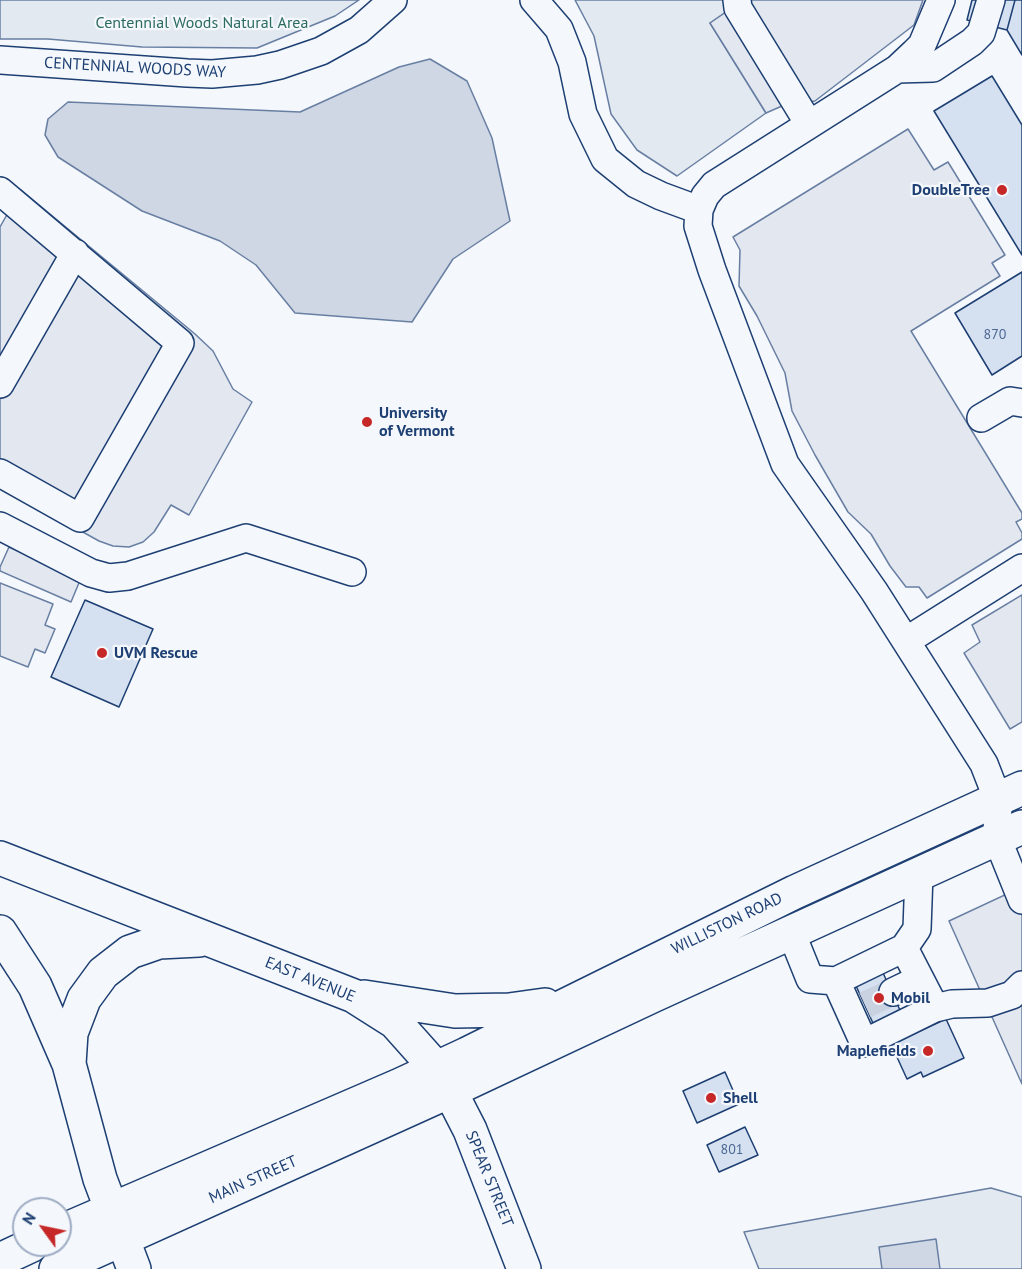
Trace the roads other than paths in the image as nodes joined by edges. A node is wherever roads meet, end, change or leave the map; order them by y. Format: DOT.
graph roads {
  1 [pos="393,0"];
  2 [pos="534,0"];
  3 [pos="737,0"];
  4 [pos="941,0"];
  5 [pos="991,0"];
  6 [pos="0,60"];
  7 [pos="897,69"];
  8 [pos="809,124"];
  9 [pos="0,191"];
  10 [pos="699,210"];
  11 [pos="75,253"];
  12 [pos="0,384"];
  13 [pos="1022,403"];
  14 [pos="981,418"];
  15 [pos="0,473"];
  16 [pos="0,526"];
  17 [pos="1022,568"];
  18 [pos="352,572"];
  19 [pos="906,641"];
  20 [pos="1012,814"];
  21 [pos="0,858"];
  22 [pos="919,874"];
  23 [pos="1022,900"];
  24 [pos="0,932"];
  25 [pos="791,933"];
  26 [pos="207,940"];
  27 [pos="904,948"];
  28 [pos="920,979"];
  29 [pos="836,981"];
  30 [pos="893,992"];
  31 [pos="354,996"];
  32 [pos="1019,998"];
  33 [pos="573,1000"];
  34 [pos="934,1008"];
  35 [pos="69,1064"];
  36 [pos="443,1079"];
  37 [pos="116,1224"];
  38 [pos="72,1230"];
  39 [pos="56,1269"];
  40 [pos="134,1269"];
  41 [pos="524,1269"];
  1 -- 6 [label="street, CENTENNIAL WOODS WAY"];
  2 -- 10 [label="street"];
  3 -- 8 [label="street"];
  4 -- 7 [label="street"];
  5 -- 7 [label="street"];
  7 -- 8 [label="street"];
  8 -- 10 [label="street"];
  9 -- 11 [label="street"];
  10 -- 19 [label="street"];
  11 -- 12 [label="street"];
  11 -- 15 [label="street"];
  13 -- 14 [label="street"];
  16 -- 18 [label="street"];
  17 -- 19 [label="street"];
  19 -- 20 [label="street"];
  20 -- 22 [label="main road, WILLISTON ROAD"];
  20 -- 23 [label="street"];
  20 -- 33 [label="main road, WILLISTON ROAD"];
  21 -- 26 [label="main road, EAST AVENUE"];
  22 -- 25 [label="main road, WILLISTON ROAD"];
  22 -- 27 [label="street"];
  24 -- 35 [label="main road, EAST AVENUE"];
  25 -- 29 [label="street"];
  25 -- 36 [label="main road, WILLISTON ROAD"];
  26 -- 31 [label="main road, EAST AVENUE"];
  26 -- 35 [label="main road, EAST AVENUE"];
  27 -- 28 [label="street"];
  27 -- 29 [label="street"];
  28 -- 30 [label="street"];
  28 -- 34 [label="street"];
  29 -- 34 [label="street"];
  31 -- 33 [label="main road"];
  31 -- 36 [label="main road, EAST AVENUE"];
  32 -- 34 [label="street"];
  33 -- 36 [label="main road, WILLISTON ROAD"];
  35 -- 37 [label="main road, EAST AVENUE"];
  36 -- 37 [label="main road, MAIN STREET"];
  36 -- 41 [label="main road, SPEAR STREET"];
  37 -- 38 [label="main road, MAIN STREET"];
  37 -- 39 [label="main road, MAIN STREET"];
  37 -- 40 [label="main road"];
}
